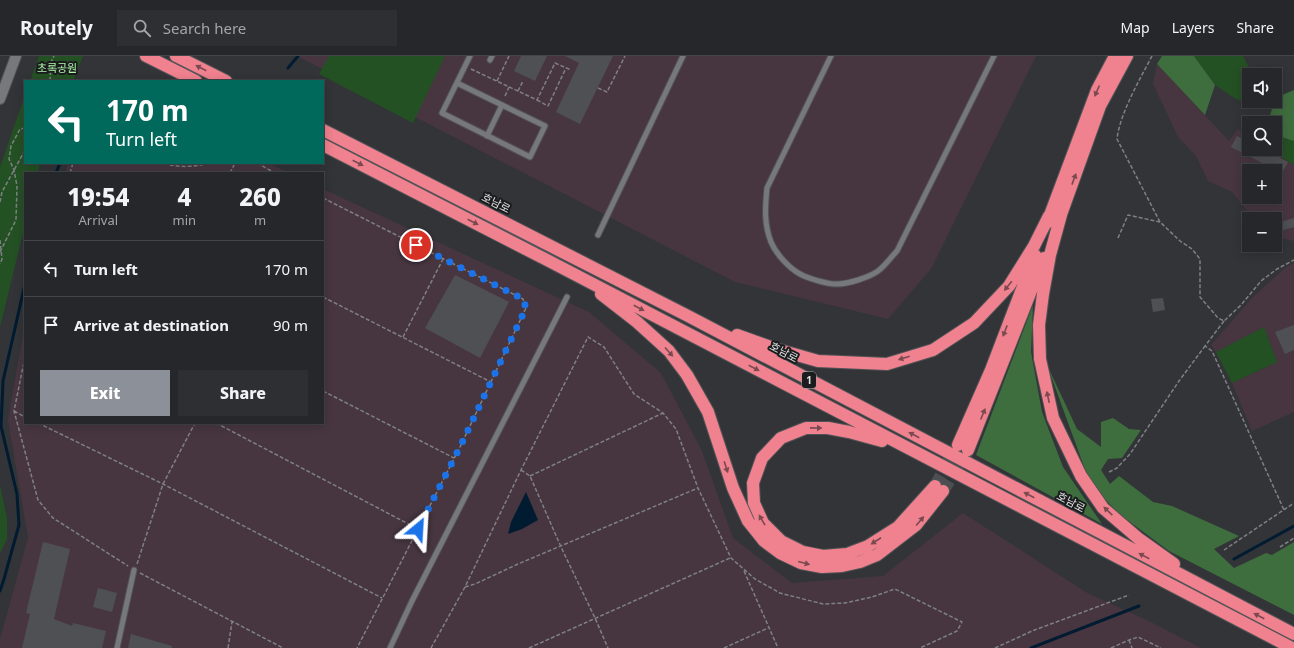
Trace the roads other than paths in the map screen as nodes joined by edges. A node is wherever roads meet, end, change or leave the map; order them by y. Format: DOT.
graph roads {
  1 [pos="16,56"];
  2 [pos="146,56"];
  3 [pos="176,56"];
  4 [pos="470,56"];
  5 [pos="683,56"];
  6 [pos="831,56"];
  7 [pos="994,56"];
  8 [pos="1115,56"];
  9 [pos="1127,56"];
  10 [pos="194,80"];
  11 [pos="224,80"];
  12 [pos="457,83"];
  13 [pos="0,99"];
  14 [pos="502,105"];
  15 [pos="324,131"];
  16 [pos="487,136"];
  17 [pos="324,146"];
  18 [pos="1055,216"];
  19 [pos="598,235"];
  20 [pos="549,261"];
  21 [pos="567,297"];
  22 [pos="688,316"];
  23 [pos="963,448"];
  24 [pos="920,454"];
  25 [pos="134,570"];
  26 [pos="1217,594"];
  27 [pos="1294,634"];
  28 [pos="117,648"];
  29 [pos="390,648"];
  30 [pos="1292,648"];
  1 -- 13 [label="street"];
  2 -- 10 [label="highway"];
  11 -- 3 [label="highway, one-way"];
  4 -- 12 [label="lane"];
  5 -- 19 [label="lane"];
  6 -- 7 [label="lane"];
  8 -- 18 [label="highway, one-way"];
  18 -- 9 [label="highway, one-way"];
  12 -- 14 [label="lane"];
  12 -- 16 [label="lane"];
  14 -- 16 [label="lane"];
  14 -- 16 [label="lane"];
  15 -- 22 [label="highway, 호남로 / 1"];
  17 -- 20 [label="highway, 1, one-way"];
  18 -- 22 [label="highway, one-way"];
  18 -- 23 [label="highway"];
  26 -- 18 [label="highway, one-way"];
  20 -- 24 [label="highway, 1, one-way"];
  20 -- 24 [label="highway, one-way"];
  21 -- 29 [label="lane"];
  26 -- 22 [label="highway, 호남로 / 1, one-way"];
  24 -- 30 [label="highway, 1"];
  25 -- 28 [label="lane"];
  27 -- 26 [label="highway, 호남로 / 1, one-way"];
}
